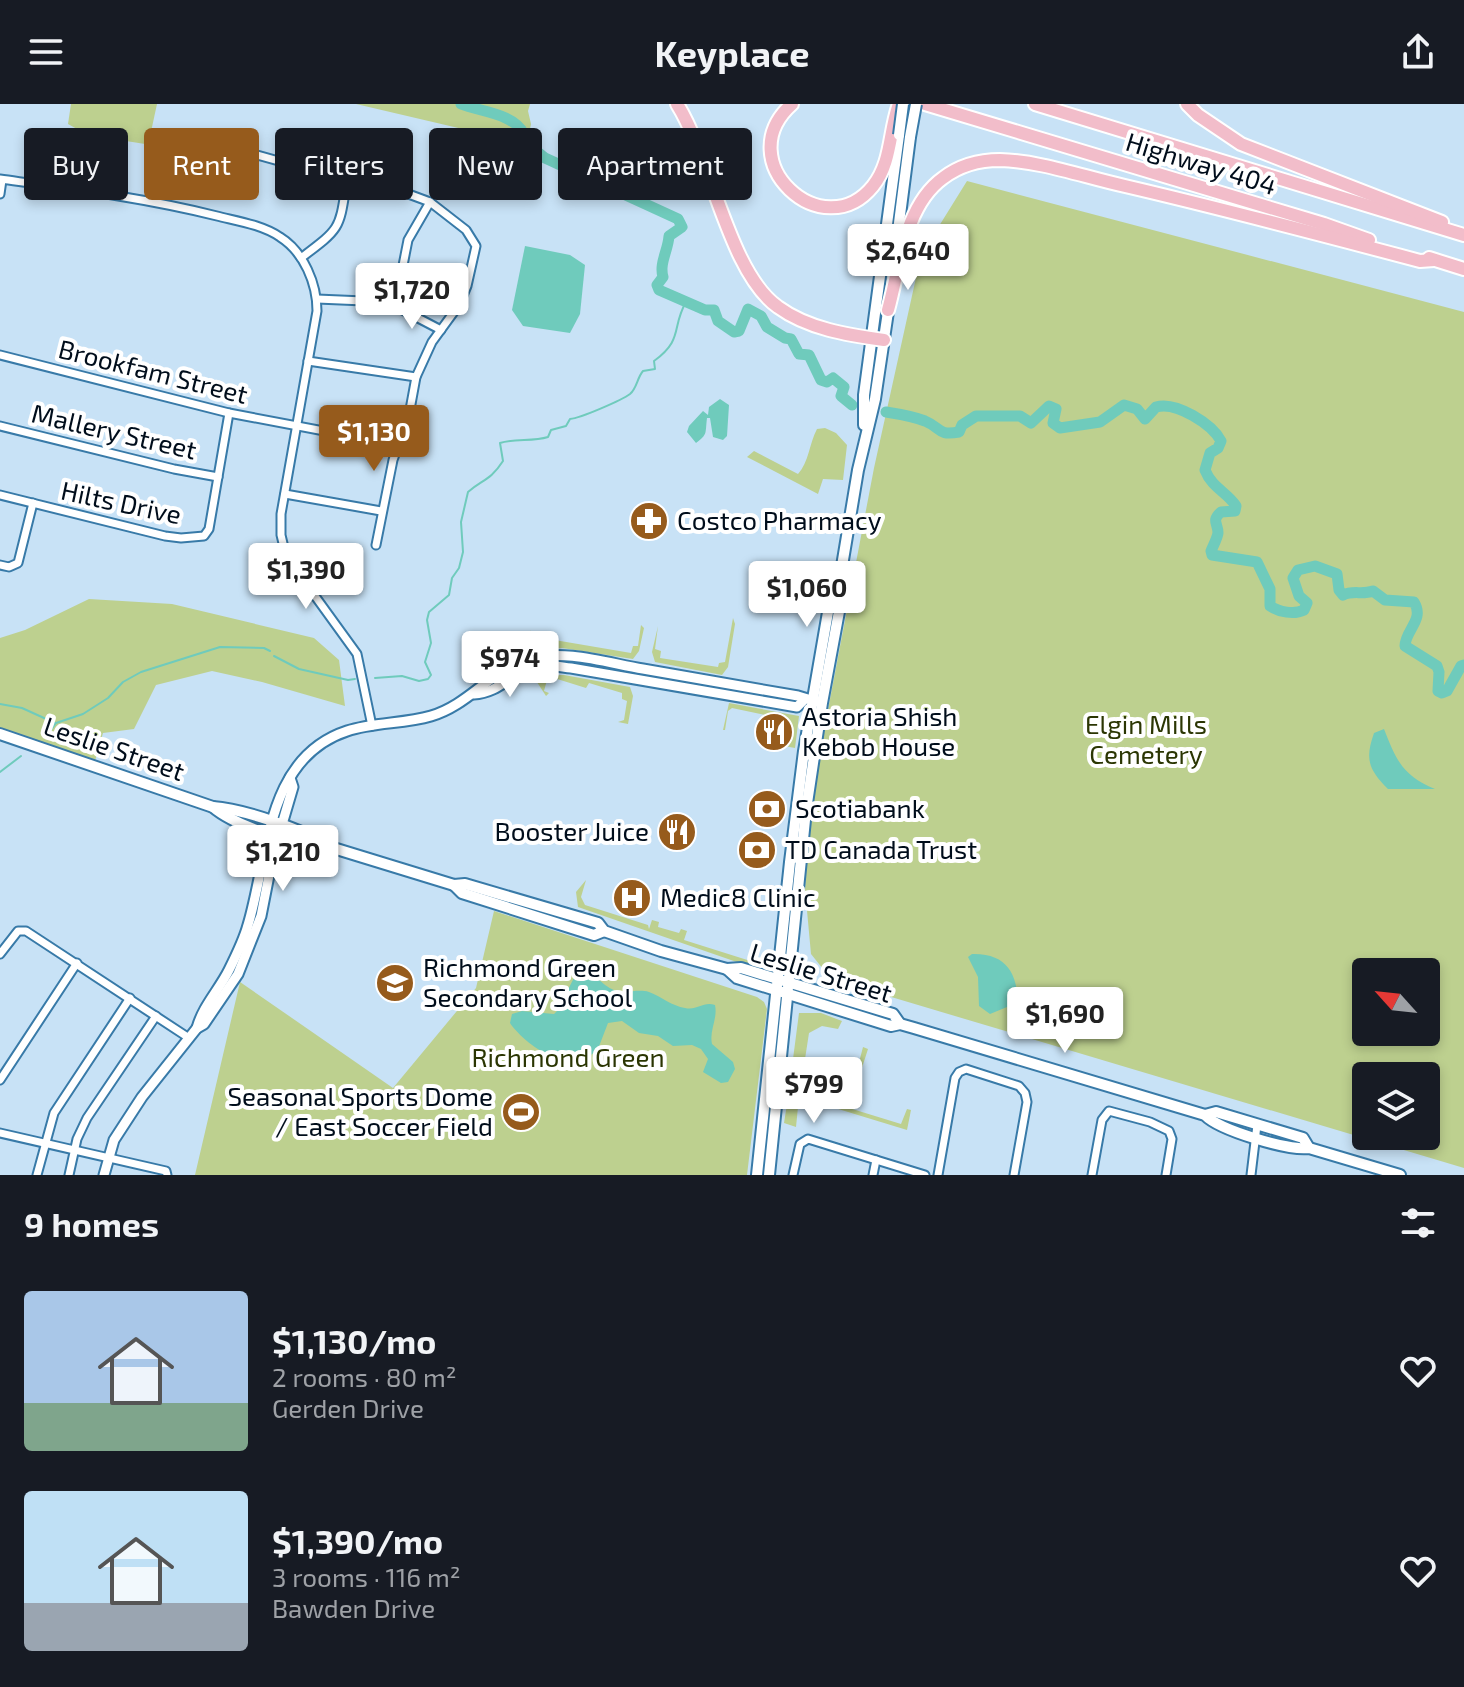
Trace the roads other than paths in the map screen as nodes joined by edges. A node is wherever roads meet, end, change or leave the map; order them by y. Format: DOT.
graph roads {
  1 [pos="677,104"];
  2 [pos="792,104"];
  3 [pos="901,104"];
  4 [pos="916,104"];
  5 [pos="927,104"];
  6 [pos="1035,104"];
  7 [pos="1187,104"];
  8 [pos="901,135"];
  9 [pos="275,160"];
  10 [pos="1,180"];
  11 [pos="0,194"];
  12 [pos="413,196"];
  13 [pos="344,200"];
  14 [pos="155,201"];
  15 [pos="430,202"];
  16 [pos="1464,233"];
  17 [pos="301,258"];
  18 [pos="1434,260"];
  19 [pos="1464,269"];
  20 [pos="317,299"];
  21 [pos="395,306"];
  22 [pos="888,310"];
  23 [pos="441,330"];
  24 [pos="878,339"];
  25 [pos="0,355"];
  26 [pos="308,361"];
  27 [pos="416,377"];
  28 [pos="229,413"];
  29 [pos="0,426"];
  30 [pos="297,427"];
  31 [pos="398,445"];
  32 [pos="218,477"];
  33 [pos="285,494"];
  34 [pos="0,495"];
  35 [pos="33,503"];
  36 [pos="381,511"];
  37 [pos="376,545"];
  38 [pos="0,565"];
  39 [pos="813,701"];
  40 [pos="372,726"];
  41 [pos="0,734"];
  42 [pos="276,830"];
  43 [pos="0,954"];
  44 [pos="77,963"];
  45 [pos="777,984"];
  46 [pos="789,988"];
  47 [pos="130,998"];
  48 [pos="156,1016"];
  49 [pos="189,1038"];
  50 [pos="0,1080"];
  51 [pos="1205,1115"];
  52 [pos="1257,1125"];
  53 [pos="1,1133"];
  54 [pos="1257,1138"];
  55 [pos="45,1143"];
  56 [pos="0,1144"];
  57 [pos="1309,1148"];
  58 [pos="75,1149"];
  59 [pos="109,1156"];
  60 [pos="876,1160"];
  61 [pos="142,1165"];
  62 [pos="37,1175"];
  63 [pos="69,1175"];
  64 [pos="104,1175"];
  65 [pos="140,1175"];
  66 [pos="167,1175"];
  67 [pos="757,1175"];
  68 [pos="769,1175"];
  69 [pos="793,1175"];
  70 [pos="873,1175"];
  71 [pos="925,1175"];
  72 [pos="938,1175"];
  73 [pos="1014,1175"];
  74 [pos="1092,1175"];
  75 [pos="1166,1175"];
  76 [pos="1251,1175"];
  77 [pos="1400,1175"];
  1 -- 24 [label="highway"];
  2 -- 8 [label="highway"];
  3 -- 5 [label="highway, Highway 404"];
  3 -- 8 [label="highway, bridge"];
  4 -- 8 [label="main road, bridge"];
  5 -- 18 [label="highway, Highway 404"];
  6 -- 16 [label="highway, Highway 404"];
  7 -- 16 [label="highway"];
  8 -- 22 [label="main road"];
  8 -- 24 [label="main road"];
  9 -- 14 [label="street"];
  10 -- 11 [label="street"];
  10 -- 14 [label="street"];
  12 -- 15 [label="street"];
  13 -- 17 [label="street"];
  14 -- 17 [label="street"];
  15 -- 21 [label="street"];
  15 -- 23 [label="street"];
  17 -- 20 [label="street"];
  18 -- 19 [label="highway, Highway 404"];
  18 -- 22 [label="highway"];
  20 -- 21 [label="street"];
  20 -- 26 [label="street"];
  21 -- 23 [label="street"];
  22 -- 24 [label="main road"];
  23 -- 27 [label="street"];
  24 -- 39 [label="main road"];
  25 -- 28 [label="street, Brookfam Street"];
  26 -- 27 [label="street"];
  26 -- 30 [label="street"];
  27 -- 31 [label="street"];
  28 -- 30 [label="street, Brookfam Street"];
  28 -- 32 [label="street, Hilts Drive"];
  29 -- 32 [label="street, Mallery Street"];
  30 -- 31 [label="street, Brookfam Street"];
  30 -- 33 [label="street"];
  31 -- 36 [label="street"];
  32 -- 35 [label="street, Hilts Drive"];
  33 -- 36 [label="street"];
  33 -- 40 [label="street"];
  34 -- 35 [label="street, Hilts Drive"];
  35 -- 38 [label="street"];
  36 -- 37 [label="street"];
  39 -- 40 [label="street"];
  39 -- 45 [label="main road"];
  39 -- 46 [label="main road"];
  40 -- 42 [label="street"];
  41 -- 42 [label="main road, Leslie Street"];
  42 -- 45 [label="main road, Leslie Street"];
  42 -- 49 [label="street"];
  43 -- 44 [label="street"];
  44 -- 47 [label="street"];
  44 -- 50 [label="street"];
  45 -- 46 [label="main road, Leslie Street"];
  45 -- 67 [label="main road"];
  46 -- 51 [label="main road, Leslie Street"];
  46 -- 68 [label="main road"];
  47 -- 48 [label="street"];
  47 -- 55 [label="street"];
  48 -- 49 [label="street"];
  48 -- 58 [label="street"];
  49 -- 59 [label="street"];
  51 -- 52 [label="main road, Leslie Street"];
  51 -- 54 [label="main road, Leslie Street"];
  52 -- 54 [label="street"];
  52 -- 57 [label="main road, Leslie Street"];
  53 -- 55 [label="street"];
  53 -- 56 [label="street"];
  54 -- 57 [label="main road, Leslie Street"];
  54 -- 76 [label="street"];
  55 -- 58 [label="street"];
  55 -- 62 [label="street"];
  57 -- 77 [label="main road, Leslie Street"];
  58 -- 59 [label="street"];
  58 -- 63 [label="street"];
  59 -- 61 [label="street"];
  59 -- 64 [label="street"];
  60 -- 69 [label="street"];
  60 -- 70 [label="street"];
  60 -- 71 [label="street"];
  61 -- 65 [label="street"];
  61 -- 66 [label="street"];
  72 -- 73 [label="street"];
  74 -- 75 [label="street"];
}
